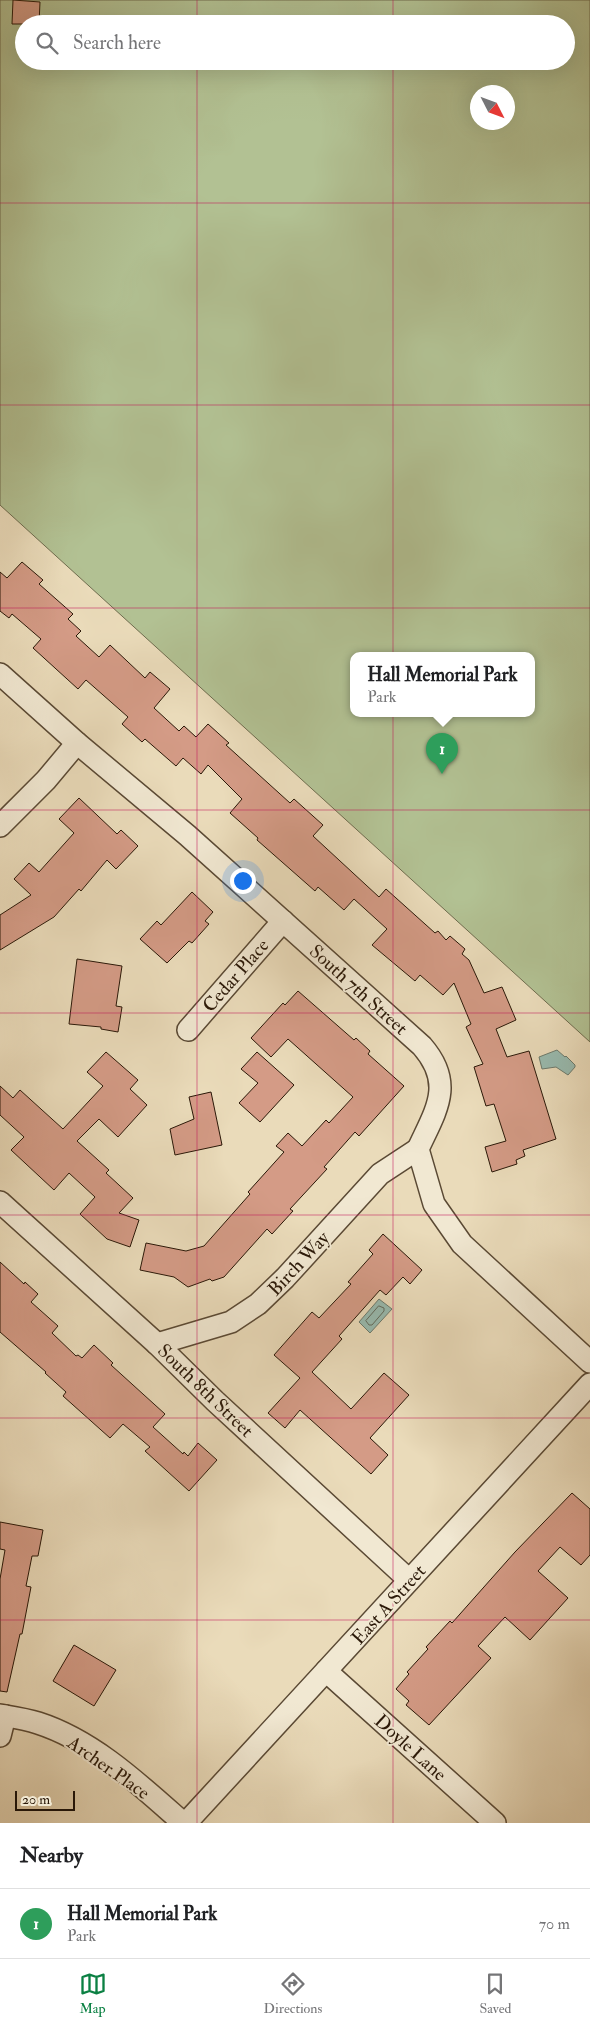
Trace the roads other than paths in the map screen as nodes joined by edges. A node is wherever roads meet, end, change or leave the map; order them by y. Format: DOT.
graph roads {
  1 [pos="0,674"];
  2 [pos="77,743"];
  3 [pos="0,826"];
  4 [pos="283,921"];
  5 [pos="188,1030"];
  6 [pos="418,1150"];
  7 [pos="0,1202"];
  8 [pos="158,1344"];
  9 [pos="590,1362"];
  10 [pos="590,1384"];
  11 [pos="410,1580"];
  12 [pos="326,1671"];
  13 [pos="2,1722"];
  14 [pos="184,1823"];
  15 [pos="495,1823"];
  1 -- 2 [label="street, South 7th Street"];
  2 -- 3 [label="street"];
  2 -- 4 [label="street, South 7th Street"];
  4 -- 5 [label="street, Cedar Place"];
  4 -- 6 [label="street, South 7th Street"];
  6 -- 8 [label="street, Birch Way"];
  6 -- 9 [label="street"];
  7 -- 8 [label="street, South 8th Street"];
  8 -- 11 [label="street, South 8th Street"];
  10 -- 11 [label="street, East A Street"];
  11 -- 12 [label="street, East A Street"];
  12 -- 14 [label="street, East A Street"];
  12 -- 15 [label="street, Doyle Lane"];
  13 -- 14 [label="street, Archer Place"];
}
